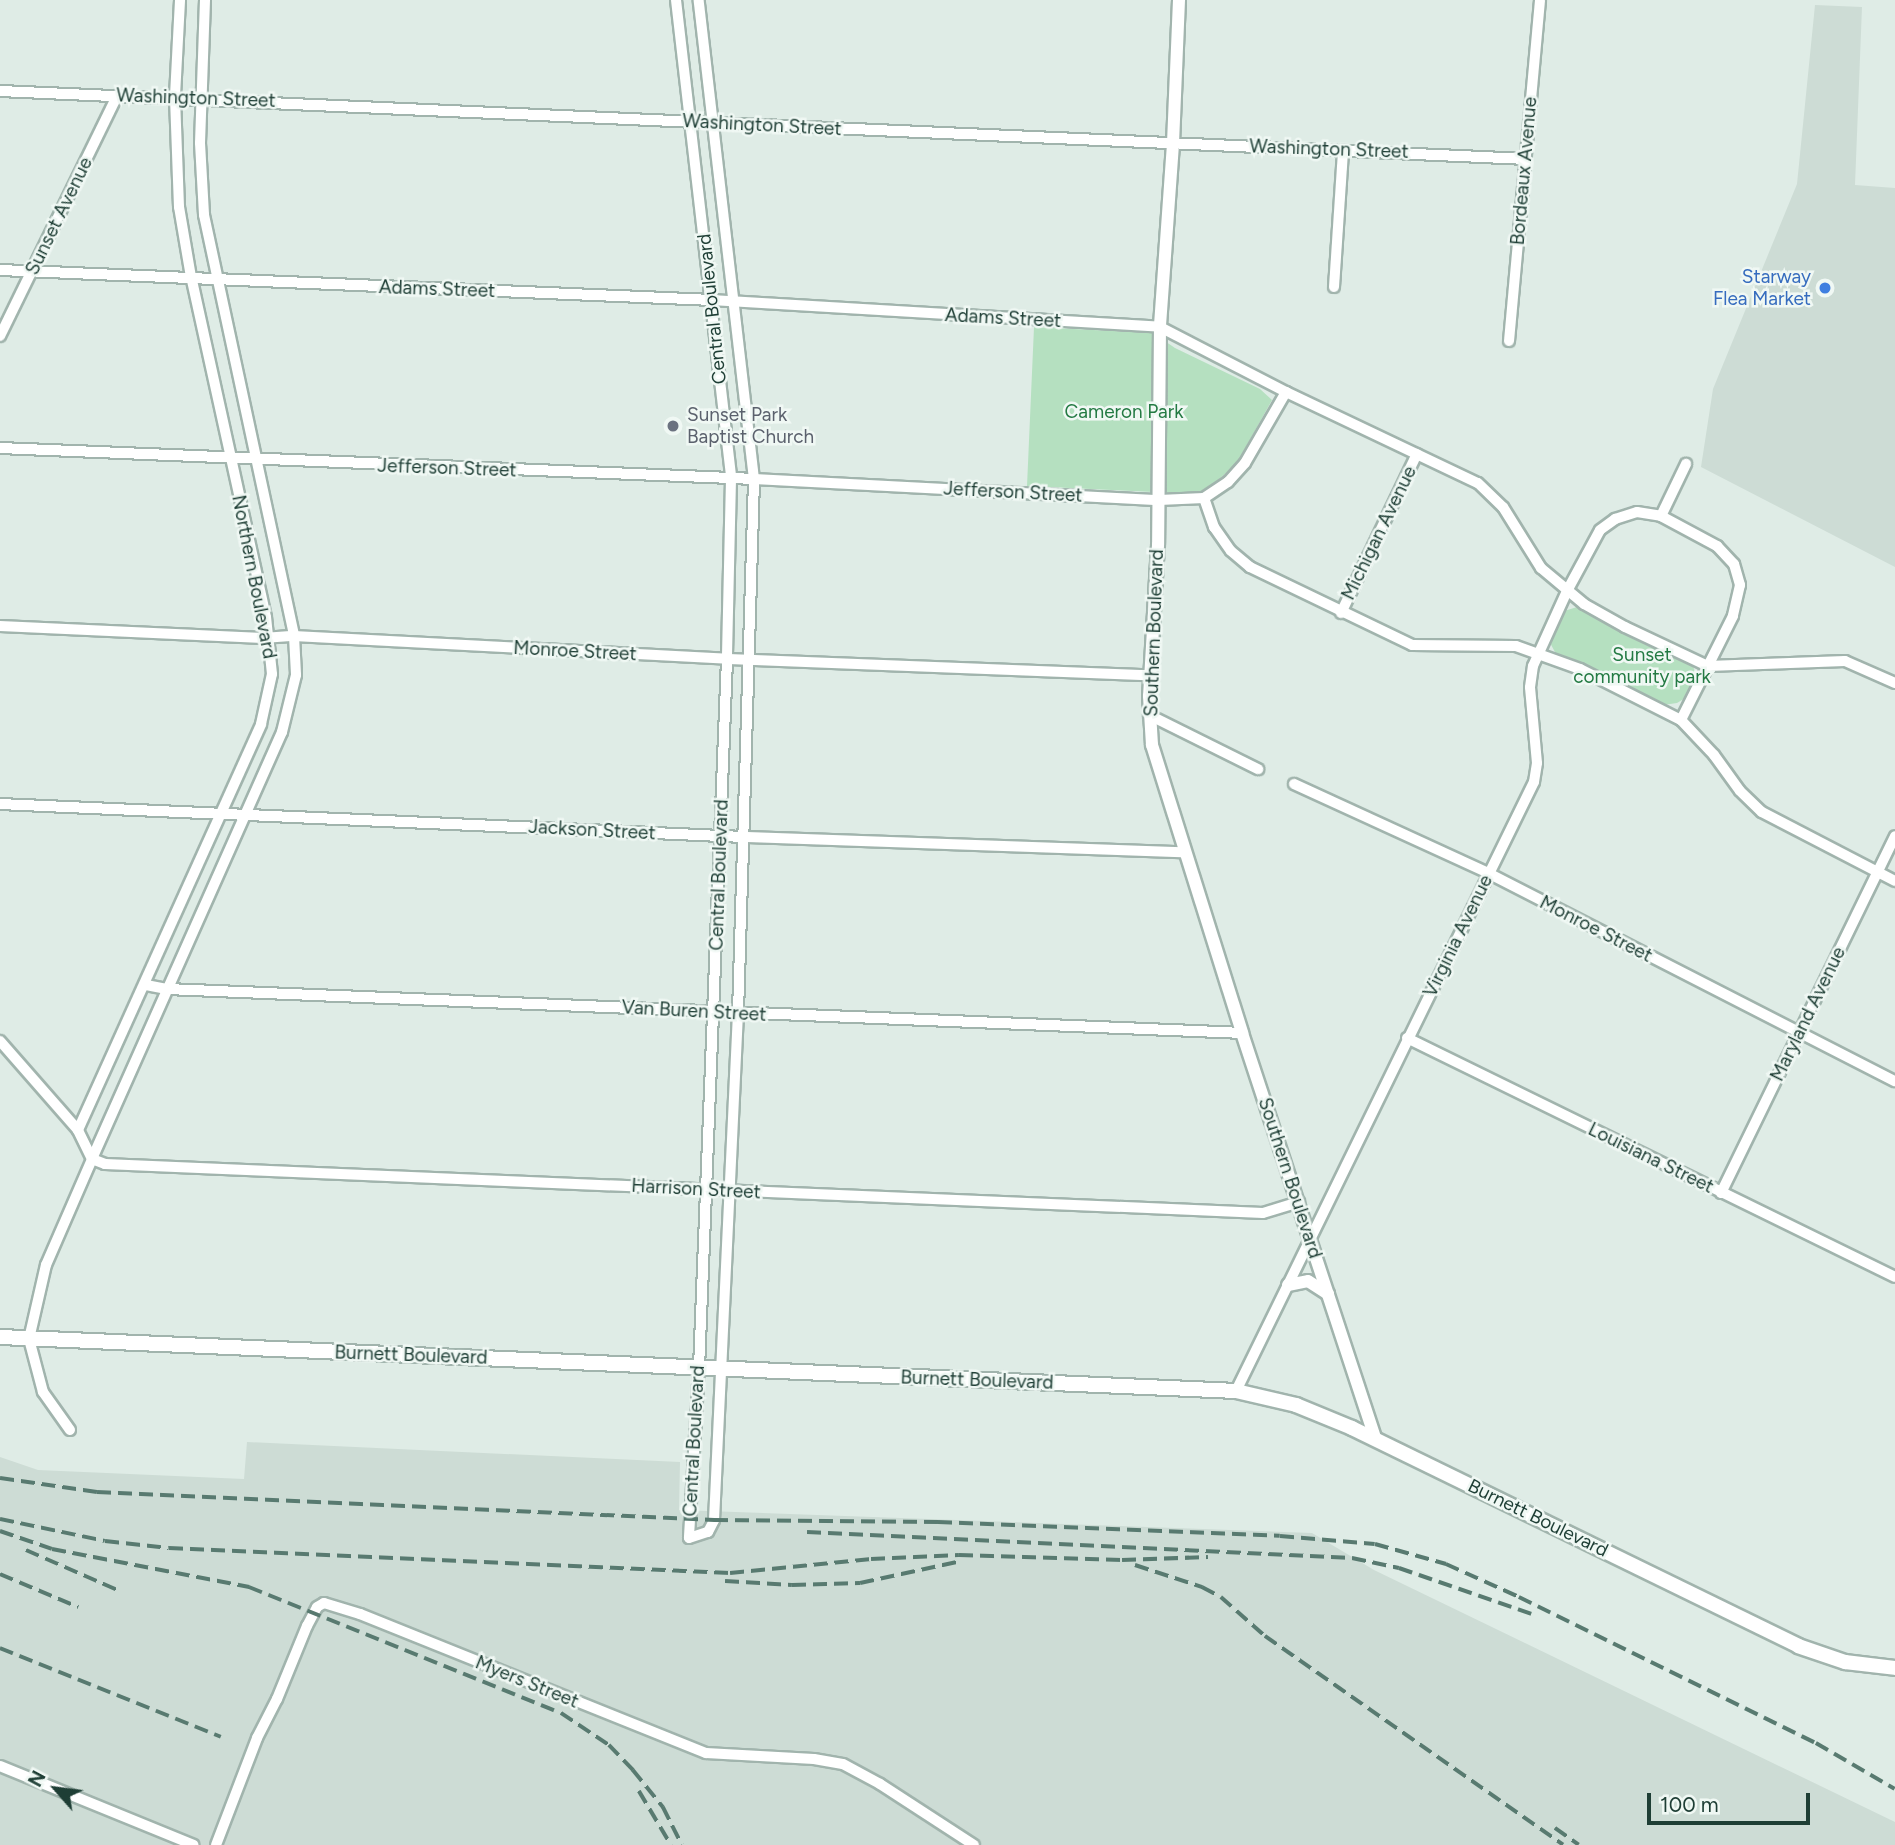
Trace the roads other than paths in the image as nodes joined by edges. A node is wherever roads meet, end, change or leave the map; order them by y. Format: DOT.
graph roads {
  1 [pos="180,0"];
  2 [pos="205,0"];
  3 [pos="676,0"];
  4 [pos="699,0"];
  5 [pos="1179,0"];
  6 [pos="1540,0"];
  7 [pos="0,91"];
  8 [pos="117,96"];
  9 [pos="176,96"];
  10 [pos="201,99"];
  11 [pos="691,122"];
  12 [pos="714,123"];
  13 [pos="1173,144"];
  14 [pos="1343,150"];
  15 [pos="1524,159"];
  16 [pos="0,270"];
  17 [pos="32,271"];
  18 [pos="191,277"];
  19 [pos="216,280"];
  20 [pos="1334,287"];
  21 [pos="712,300"];
  22 [pos="736,302"];
  23 [pos="1160,327"];
  24 [pos="0,336"];
  25 [pos="1509,341"];
  26 [pos="1286,392"];
  27 [pos="0,448"];
  28 [pos="1417,454"];
  29 [pos="230,457"];
  30 [pos="255,460"];
  31 [pos="1686,464"];
  32 [pos="731,479"];
  33 [pos="754,479"];
  34 [pos="1204,498"];
  35 [pos="1159,500"];
  36 [pos="1661,516"];
  37 [pos="1567,591"];
  38 [pos="1341,613"];
  39 [pos="0,626"];
  40 [pos="294,636"];
  41 [pos="270,637"];
  42 [pos="1539,654"];
  43 [pos="727,659"];
  44 [pos="751,659"];
  45 [pos="1708,666"];
  46 [pos="1149,675"];
  47 [pos="1895,683"];
  48 [pos="1149,715"];
  49 [pos="1681,720"];
  50 [pos="1258,769"];
  51 [pos="1294,784"];
  52 [pos="0,804"];
  53 [pos="222,813"];
  54 [pos="246,813"];
  55 [pos="720,836"];
  56 [pos="1895,836"];
  57 [pos="744,837"];
  58 [pos="1184,852"];
  59 [pos="1877,872"];
  60 [pos="1488,873"];
  61 [pos="1895,881"];
  62 [pos="146,985"];
  63 [pos="167,989"];
  64 [pos="713,1011"];
  65 [pos="738,1013"];
  66 [pos="1242,1033"];
  67 [pos="1799,1034"];
  68 [pos="1407,1038"];
  69 [pos="0,1041"];
  70 [pos="1895,1081"];
  71 [pos="78,1130"];
  72 [pos="92,1159"];
  73 [pos="704,1189"];
  74 [pos="730,1191"];
  75 [pos="1721,1193"];
  76 [pos="1299,1202"];
  77 [pos="1310,1240"];
  78 [pos="1895,1278"];
  79 [pos="1288,1285"];
  80 [pos="1328,1295"];
  81 [pos="0,1337"];
  82 [pos="29,1339"];
  83 [pos="699,1368"];
  84 [pos="722,1369"];
  85 [pos="1236,1391"];
  86 [pos="70,1430"];
  87 [pos="1376,1440"];
  88 [pos="1895,1668"];
  89 [pos="0,1766"];
  90 [pos="194,1845"];
  91 [pos="216,1845"];
  92 [pos="974,1845"];
  1 -- 9 [label="street, Northern Boulevard"];
  2 -- 10 [label="street, Northern Boulevard"];
  3 -- 11 [label="street, Central Boulevard"];
  4 -- 12 [label="street, Central Boulevard"];
  5 -- 13 [label="street, Southern Boulevard"];
  6 -- 15 [label="street, Bordeaux Avenue"];
  7 -- 8 [label="street, Washington Street"];
  8 -- 9 [label="street, Washington Street"];
  8 -- 17 [label="street, Sunset Avenue"];
  9 -- 10 [label="street, Washington Street"];
  9 -- 18 [label="street, Northern Boulevard"];
  10 -- 11 [label="street, Washington Street"];
  10 -- 19 [label="street, Northern Boulevard"];
  11 -- 12 [label="street, Washington Street"];
  11 -- 21 [label="street, Central Boulevard"];
  12 -- 13 [label="street, Washington Street"];
  12 -- 22 [label="street, Central Boulevard"];
  13 -- 14 [label="street, Washington Street"];
  13 -- 23 [label="street, Southern Boulevard"];
  14 -- 15 [label="street, Washington Street"];
  14 -- 20 [label="street"];
  15 -- 25 [label="street, Bordeaux Avenue"];
  16 -- 17 [label="street, Adams Street"];
  17 -- 18 [label="street, Adams Street"];
  17 -- 24 [label="street, Sunset Avenue"];
  18 -- 19 [label="street, Adams Street"];
  18 -- 29 [label="street, Northern Boulevard"];
  19 -- 21 [label="street, Adams Street"];
  19 -- 30 [label="street, Northern Boulevard"];
  21 -- 22 [label="street, Adams Street"];
  21 -- 32 [label="street, Central Boulevard"];
  22 -- 23 [label="street, Adams Street"];
  22 -- 33 [label="street, Central Boulevard"];
  23 -- 26 [label="street, Adams Street"];
  23 -- 35 [label="street, Southern Boulevard"];
  26 -- 28 [label="street, Adams Street"];
  26 -- 34 [label="street"];
  27 -- 29 [label="street, Jefferson Street"];
  28 -- 37 [label="street, Adams Street"];
  28 -- 38 [label="street, Michigan Avenue"];
  29 -- 30 [label="street, Jefferson Street"];
  29 -- 41 [label="street, Northern Boulevard"];
  30 -- 32 [label="street, Jefferson Street"];
  30 -- 40 [label="street, Northern Boulevard"];
  31 -- 36 [label="street"];
  32 -- 33 [label="street, Jefferson Street"];
  32 -- 43 [label="street, Central Boulevard"];
  33 -- 35 [label="street, Jefferson Street"];
  33 -- 44 [label="street, Central Boulevard"];
  34 -- 35 [label="street, Jefferson Street"];
  34 -- 38 [label="street"];
  35 -- 46 [label="street, Southern Boulevard"];
  36 -- 37 [label="street, Virginia Avenue"];
  36 -- 45 [label="street, Virginia Avenue"];
  37 -- 42 [label="street, Virginia Avenue"];
  37 -- 45 [label="street, Adams Street"];
  38 -- 42 [label="street"];
  39 -- 41 [label="street, Monroe Street"];
  40 -- 41 [label="street, Monroe Street"];
  40 -- 43 [label="street, Monroe Street"];
  40 -- 54 [label="street, Northern Boulevard"];
  41 -- 53 [label="street, Northern Boulevard"];
  42 -- 49 [label="street"];
  42 -- 60 [label="street, Virginia Avenue"];
  43 -- 44 [label="street, Monroe Street"];
  43 -- 55 [label="street, Central Boulevard"];
  44 -- 46 [label="street, Monroe Street"];
  44 -- 57 [label="street, Central Boulevard"];
  45 -- 47 [label="street, Adams Street"];
  45 -- 49 [label="street, Virginia Avenue"];
  46 -- 48 [label="street, Southern Boulevard"];
  48 -- 50 [label="street"];
  48 -- 58 [label="street, Southern Boulevard"];
  49 -- 59 [label="street"];
  51 -- 60 [label="street, Monroe Street"];
  52 -- 53 [label="street, Jackson Street"];
  53 -- 54 [label="street, Jackson Street"];
  53 -- 62 [label="street, Northern Boulevard"];
  54 -- 55 [label="street, Jackson Street"];
  54 -- 63 [label="street, Northern Boulevard"];
  55 -- 57 [label="street, Jackson Street"];
  55 -- 64 [label="street, Central Boulevard"];
  56 -- 59 [label="street, Maryland Avenue"];
  57 -- 58 [label="street, Jackson Street"];
  57 -- 65 [label="street, Central Boulevard"];
  58 -- 66 [label="street, Southern Boulevard"];
  59 -- 61 [label="street"];
  59 -- 67 [label="street, Maryland Avenue"];
  60 -- 67 [label="street, Monroe Street"];
  60 -- 68 [label="street, Virginia Avenue"];
  62 -- 63 [label="street, Van Buren Street"];
  62 -- 71 [label="street, Northern Boulevard"];
  63 -- 64 [label="street, Van Buren Street"];
  63 -- 72 [label="street, Northern Boulevard"];
  64 -- 65 [label="street, Van Buren Street"];
  64 -- 73 [label="street, Central Boulevard"];
  65 -- 66 [label="street, Van Buren Street"];
  65 -- 74 [label="street, Central Boulevard"];
  66 -- 76 [label="street, Southern Boulevard"];
  67 -- 70 [label="street, Monroe Street"];
  67 -- 75 [label="street, Maryland Avenue"];
  68 -- 75 [label="street, Louisiana Street"];
  68 -- 77 [label="street, Virginia Avenue"];
  69 -- 71 [label="street"];
  71 -- 72 [label="street"];
  72 -- 73 [label="street, Harrison Street"];
  72 -- 82 [label="street, Northern Boulevard"];
  73 -- 74 [label="street, Harrison Street"];
  73 -- 83 [label="street, Central Boulevard"];
  74 -- 76 [label="street, Harrison Street"];
  74 -- 84 [label="street, Central Boulevard"];
  75 -- 78 [label="street, Louisiana Street"];
  76 -- 77 [label="street, Southern Boulevard"];
  77 -- 79 [label="street, Virginia Avenue"];
  77 -- 80 [label="street, Southern Boulevard"];
  79 -- 80 [label="street"];
  79 -- 85 [label="street, Virginia Avenue"];
  80 -- 87 [label="street, Southern Boulevard"];
  81 -- 82 [label="main road, Burnett Boulevard"];
  82 -- 83 [label="main road, Burnett Boulevard"];
  82 -- 86 [label="street"];
  83 -- 84 [label="main road, Burnett Boulevard"];
  83 -- 84 [label="street, Central Boulevard"];
  84 -- 85 [label="main road, Burnett Boulevard"];
  85 -- 87 [label="main road, Burnett Boulevard"];
  87 -- 88 [label="main road, Burnett Boulevard"];
  89 -- 90 [label="street"];
  91 -- 92 [label="street, Myers Street"];
}
